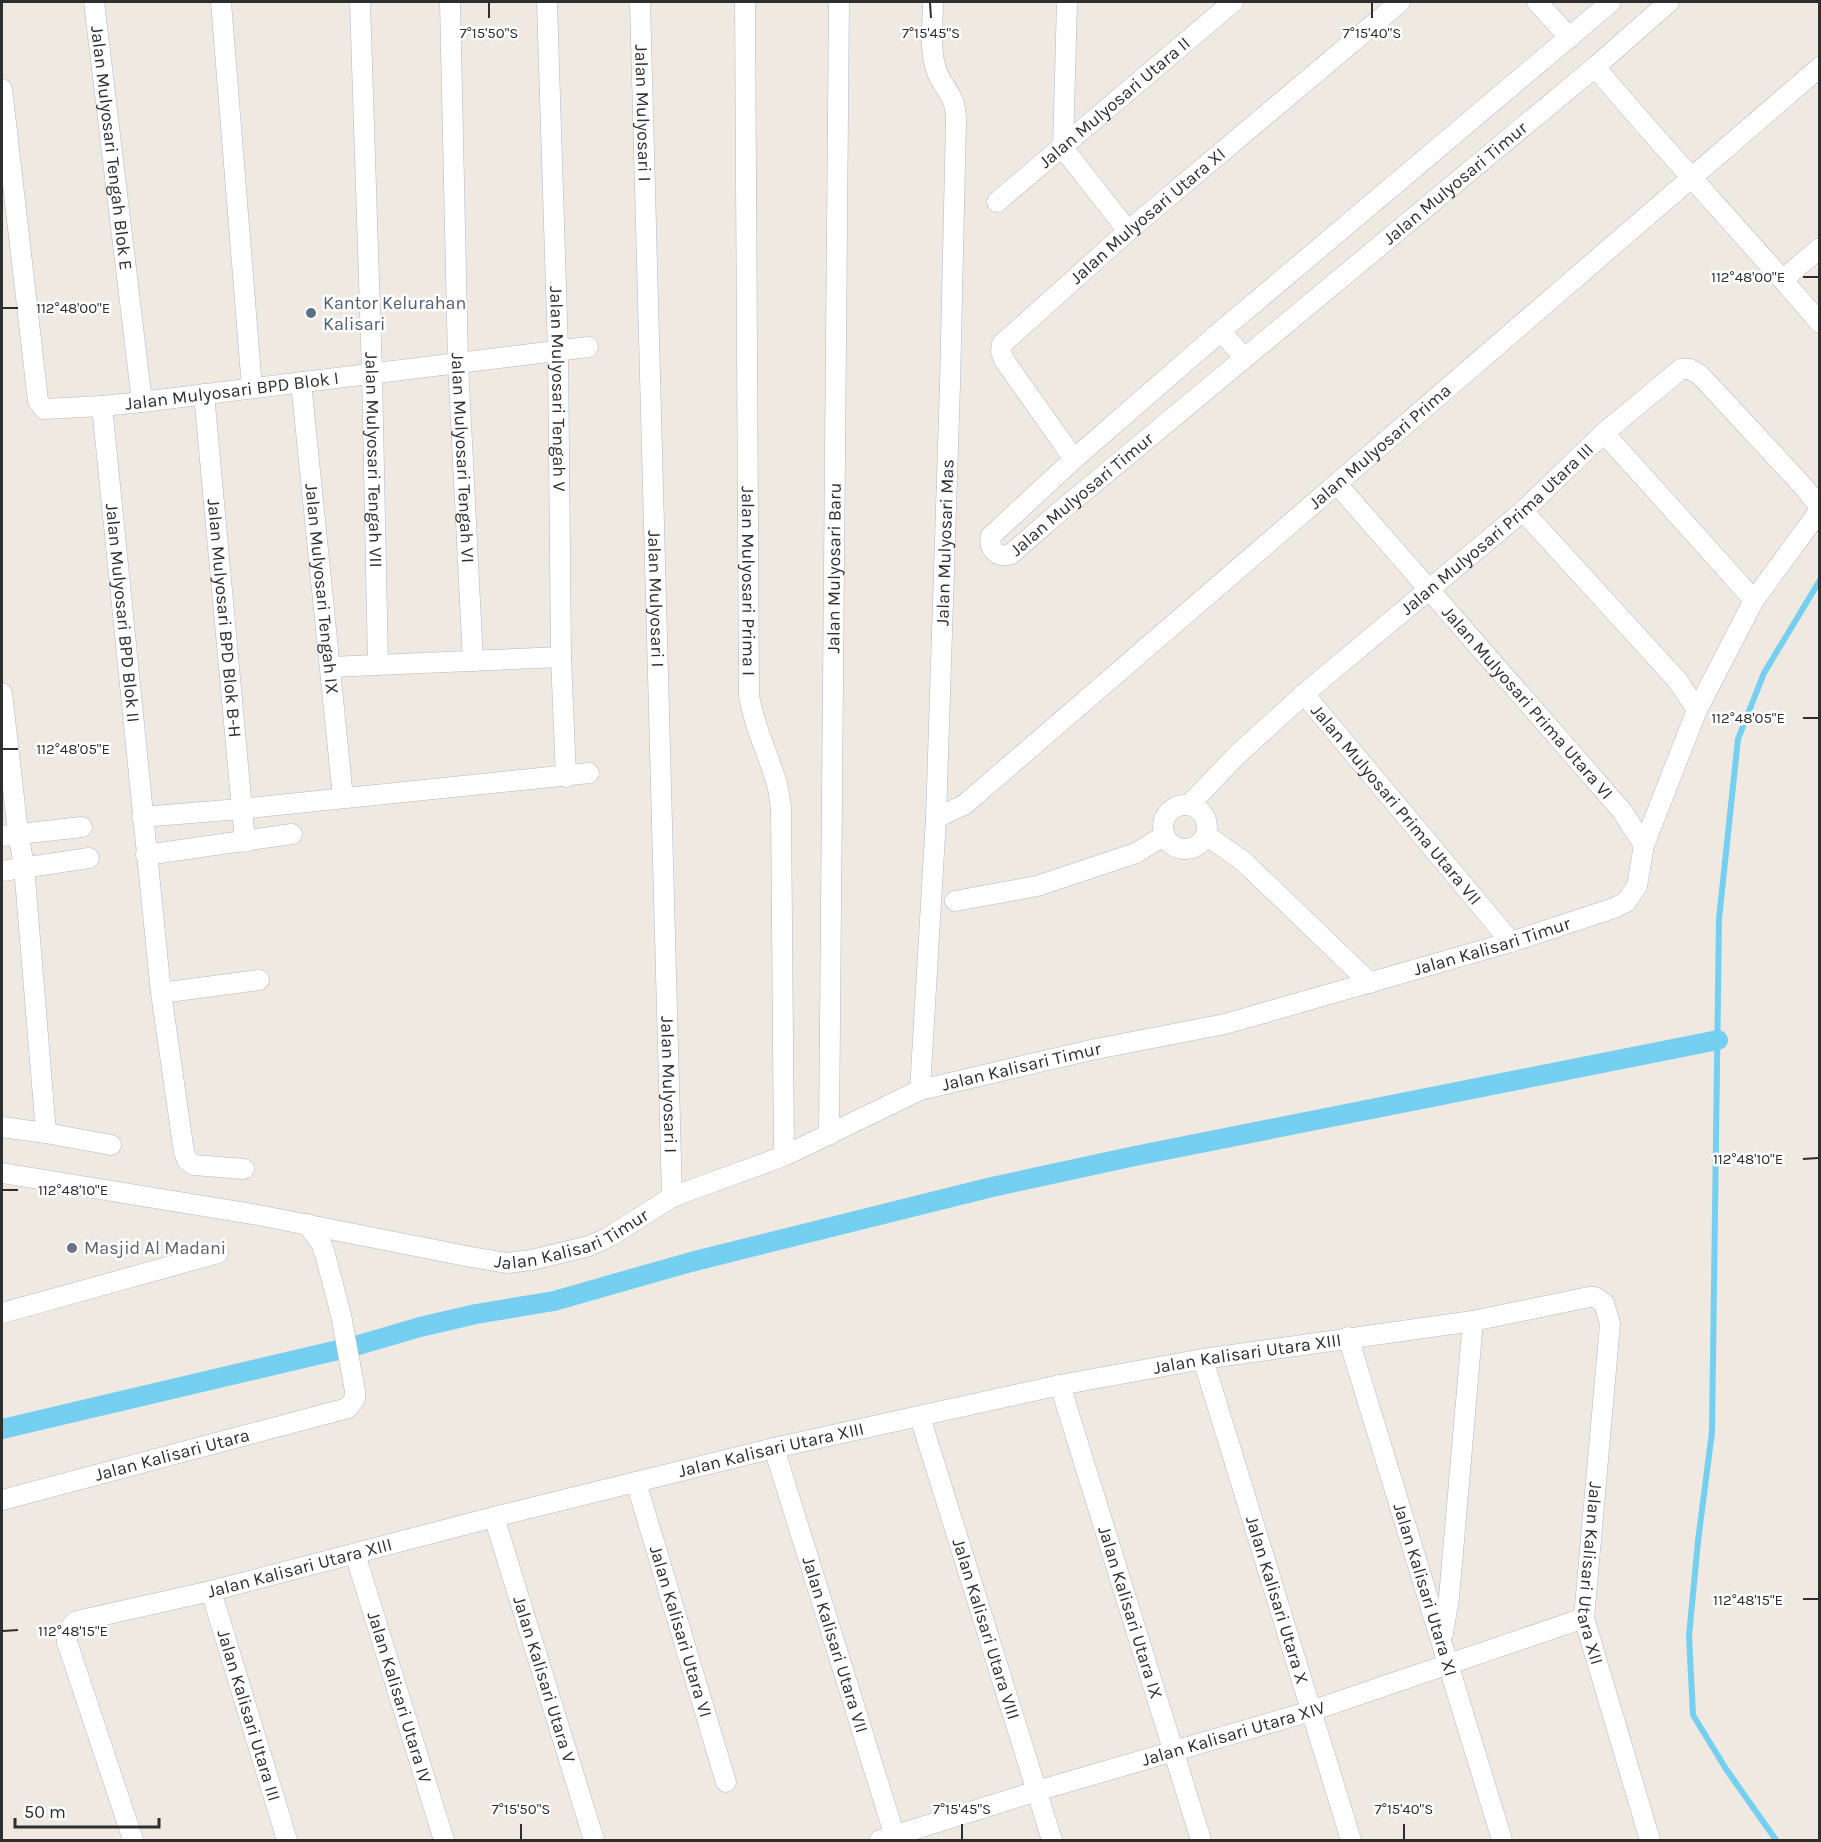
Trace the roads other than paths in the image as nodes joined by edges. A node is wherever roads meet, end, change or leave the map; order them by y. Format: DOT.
graph roads {
  1 [pos="94,2"];
  2 [pos="222,2"];
  3 [pos="360,2"];
  4 [pos="450,2"];
  5 [pos="547,2"];
  6 [pos="640,2"];
  7 [pos="745,2"];
  8 [pos="839,2"];
  9 [pos="933,2"];
  10 [pos="1067,2"];
  11 [pos="1233,2"];
  12 [pos="1400,2"];
  13 [pos="1537,2"];
  14 [pos="1611,2"];
  15 [pos="1669,2"];
  16 [pos="1570,38"];
  17 [pos="1595,66"];
  18 [pos="1820,67"];
  19 [pos="2,89"];
  20 [pos="1063,148"];
  21 [pos="1692,177"];
  22 [pos="996,202"];
  23 [pos="1128,231"];
  24 [pos="1820,248"];
  25 [pos="1782,279"];
  26 [pos="1820,323"];
  27 [pos="1221,331"];
  28 [pos="588,347"];
  29 [pos="558,351"];
  30 [pos="1244,358"];
  31 [pos="458,363"];
  32 [pos="372,373"];
  33 [pos="302,382"];
  34 [pos="252,388"];
  35 [pos="204,394"];
  36 [pos="142,402"];
  37 [pos="102,406"];
  38 [pos="1604,433"];
  39 [pos="1074,459"];
  40 [pos="1337,484"];
  41 [pos="1820,508"];
  42 [pos="1523,511"];
  43 [pos="1429,590"];
  44 [pos="1754,600"];
  45 [pos="561,657"];
  46 [pos="473,661"];
  47 [pos="378,665"];
  48 [pos="330,667"];
  49 [pos="2,693"];
  50 [pos="1304,694"];
  51 [pos="1697,710"];
  52 [pos="589,773"];
  53 [pos="566,777"];
  54 [pos="343,798"];
  55 [pos="1188,805"];
  56 [pos="240,809"];
  57 [pos="142,817"];
  58 [pos="936,818"];
  59 [pos="82,827"];
  60 [pos="10,834"];
  61 [pos="292,834"];
  62 [pos="1165,835"];
  63 [pos="1206,835"];
  64 [pos="245,842"];
  65 [pos="1644,845"];
  66 [pos="146,855"];
  67 [pos="88,858"];
  68 [pos="24,866"];
  69 [pos="2,871"];
  70 [pos="955,901"];
  71 [pos="1511,942"];
  72 [pos="1365,977"];
  73 [pos="259,980"];
  74 [pos="162,993"];
  75 [pos="921,1090"];
  76 [pos="2,1127"];
  77 [pos="46,1132"];
  78 [pos="829,1135"];
  79 [pos="111,1145"];
  80 [pos="784,1156"];
  81 [pos="244,1169"];
  82 [pos="2,1173"];
  83 [pos="672,1197"];
  84 [pos="307,1224"];
  85 [pos="218,1253"];
  86 [pos="1602,1300"];
  87 [pos="2,1313"];
  88 [pos="1473,1321"];
  89 [pos="1348,1337"];
  90 [pos="1203,1359"];
  91 [pos="1060,1385"];
  92 [pos="920,1416"];
  93 [pos="774,1448"];
  94 [pos="636,1482"];
  95 [pos="2,1500"];
  96 [pos="494,1517"];
  97 [pos="355,1554"];
  98 [pos="211,1591"];
  99 [pos="1584,1618"];
  100 [pos="1442,1639"];
  101 [pos="1449,1664"];
  102 [pos="1311,1710"];
  103 [pos="1174,1751"];
  104 [pos="726,1782"];
  105 [pos="1037,1791"];
  106 [pos="890,1839"];
  107 [pos="133,1840"];
  108 [pos="287,1840"];
  109 [pos="444,1840"];
  110 [pos="594,1840"];
  111 [pos="1052,1840"];
  112 [pos="1202,1840"];
  113 [pos="1351,1840"];
  114 [pos="1503,1840"];
  115 [pos="1650,1840"];
  1 -- 36 [label="street, Jalan Mulyosari Tengah Blok E"];
  2 -- 34 [label="street"];
  3 -- 32 [label="street, Jalan Mulyosari Tengah VII"];
  4 -- 31 [label="street, Jalan Mulyosari Tengah VI"];
  5 -- 29 [label="street, Jalan Mulyosari Tengah V"];
  6 -- 83 [label="street, Jalan Mulyosari I"];
  7 -- 80 [label="street, Jalan Mulyosari Prima I"];
  8 -- 78 [label="street, Jalan Mulyosari Baru"];
  9 -- 58 [label="street, Jalan Mulyosari Mas"];
  10 -- 20 [label="street"];
  11 -- 20 [label="street, Jalan Mulyosari Utara II"];
  12 -- 23 [label="street, Jalan Mulyosari Utara XI"];
  13 -- 16 [label="street"];
  14 -- 16 [label="street, Jalan Mulyosari Timur"];
  15 -- 17 [label="street, Jalan Mulyosari Timur"];
  16 -- 27 [label="street, Jalan Mulyosari Timur"];
  17 -- 21 [label="street"];
  17 -- 30 [label="street, Jalan Mulyosari Timur"];
  18 -- 21 [label="street, Jalan Mulyosari Prima"];
  19 -- 37 [label="street, Jalan Mulyosari BPD Blok I"];
  20 -- 22 [label="street, Jalan Mulyosari Utara II"];
  20 -- 23 [label="street"];
  21 -- 25 [label="street"];
  21 -- 40 [label="street, Jalan Mulyosari Prima"];
  23 -- 39 [label="street, Jalan Mulyosari Utara XI"];
  24 -- 25 [label="street"];
  25 -- 26 [label="street"];
  27 -- 30 [label="street"];
  27 -- 39 [label="street, Jalan Mulyosari Timur"];
  28 -- 29 [label="street, Jalan Mulyosari BPD Blok I"];
  29 -- 31 [label="street, Jalan Mulyosari BPD Blok I"];
  29 -- 45 [label="street, Jalan Mulyosari Tengah V"];
  30 -- 39 [label="street, Jalan Mulyosari Timur"];
  31 -- 32 [label="street, Jalan Mulyosari BPD Blok I"];
  31 -- 46 [label="street, Jalan Mulyosari Tengah VI"];
  32 -- 33 [label="street, Jalan Mulyosari BPD Blok I"];
  32 -- 47 [label="street, Jalan Mulyosari Tengah VII"];
  33 -- 34 [label="street, Jalan Mulyosari BPD Blok I"];
  33 -- 48 [label="street, Jalan Mulyosari Tengah IX"];
  34 -- 35 [label="street, Jalan Mulyosari BPD Blok I"];
  35 -- 36 [label="street, Jalan Mulyosari BPD Blok I"];
  35 -- 56 [label="street, Jalan Mulyosari BPD Blok B-H"];
  36 -- 37 [label="street, Jalan Mulyosari BPD Blok I"];
  37 -- 57 [label="street, Jalan Mulyosari BPD Blok II"];
  38 -- 41 [label="street, Jalan Mulyosari Prima Utara III"];
  38 -- 42 [label="street, Jalan Mulyosari Prima Utara III"];
  38 -- 44 [label="street"];
  40 -- 43 [label="street, Jalan Mulyosari Prima Utara VI"];
  40 -- 58 [label="street, Jalan Mulyosari Prima"];
  41 -- 44 [label="street, Jalan Kalisari Timur"];
  42 -- 43 [label="street, Jalan Mulyosari Prima Utara III"];
  42 -- 51 [label="street"];
  43 -- 50 [label="street, Jalan Mulyosari Prima Utara III"];
  43 -- 65 [label="street, Jalan Mulyosari Prima Utara VI"];
  44 -- 51 [label="street, Jalan Kalisari Timur"];
  45 -- 46 [label="street"];
  45 -- 53 [label="street, Jalan Mulyosari Tengah V"];
  46 -- 47 [label="street"];
  47 -- 48 [label="street"];
  48 -- 54 [label="street, Jalan Mulyosari Tengah IX"];
  49 -- 60 [label="street"];
  50 -- 55 [label="street, Jalan Mulyosari Prima Utara III"];
  50 -- 71 [label="street, Jalan Mulyosari Prima Utara VII"];
  51 -- 65 [label="street, Jalan Kalisari Timur"];
  52 -- 53 [label="street"];
  53 -- 54 [label="street"];
  54 -- 56 [label="street"];
  55 -- 62 [label="street"];
  55 -- 63 [label="street"];
  56 -- 57 [label="street"];
  56 -- 64 [label="street, Jalan Mulyosari BPD Blok B-H"];
  57 -- 66 [label="street, Jalan Mulyosari BPD Blok II"];
  58 -- 75 [label="street, Jalan Mulyosari Mas"];
  59 -- 60 [label="street"];
  60 -- 68 [label="street"];
  61 -- 64 [label="street"];
  62 -- 63 [label="street"];
  62 -- 70 [label="street"];
  63 -- 72 [label="street"];
  64 -- 66 [label="street"];
  65 -- 71 [label="street, Jalan Kalisari Timur"];
  66 -- 74 [label="street, Jalan Mulyosari BPD Blok II"];
  67 -- 68 [label="street"];
  68 -- 69 [label="street"];
  68 -- 77 [label="street"];
  71 -- 72 [label="street, Jalan Kalisari Timur"];
  72 -- 75 [label="street, Jalan Kalisari Timur"];
  73 -- 74 [label="street"];
  74 -- 81 [label="street, Jalan Mulyosari BPD Blok II"];
  75 -- 78 [label="street, Jalan Kalisari Timur"];
  76 -- 77 [label="street"];
  77 -- 79 [label="street"];
  78 -- 80 [label="street, Jalan Kalisari Timur"];
  80 -- 83 [label="street, Jalan Kalisari Timur"];
  82 -- 84 [label="street, Jalan Kalisari Timur"];
  83 -- 84 [label="street, Jalan Kalisari Timur"];
  84 -- 95 [label="street, Jalan Kalisari Utara"];
  85 -- 87 [label="street"];
  86 -- 88 [label="street, Jalan Kalisari Utara XIII"];
  86 -- 99 [label="street, Jalan Kalisari Utara XII"];
  88 -- 89 [label="street, Jalan Kalisari Utara XIII"];
  88 -- 100 [label="street"];
  89 -- 90 [label="street, Jalan Kalisari Utara XIII"];
  89 -- 100 [label="street, Jalan Kalisari Utara XI"];
  90 -- 91 [label="street, Jalan Kalisari Utara XIII"];
  90 -- 102 [label="street, Jalan Kalisari Utara X"];
  91 -- 92 [label="street, Jalan Kalisari Utara XIII"];
  91 -- 103 [label="street, Jalan Kalisari Utara IX"];
  92 -- 93 [label="street, Jalan Kalisari Utara XIII"];
  92 -- 105 [label="street, Jalan Kalisari Utara VIII"];
  93 -- 94 [label="street, Jalan Kalisari Utara XIII"];
  93 -- 106 [label="street, Jalan Kalisari Utara VII"];
  94 -- 96 [label="street, Jalan Kalisari Utara XIII"];
  94 -- 104 [label="street, Jalan Kalisari Utara VI"];
  96 -- 97 [label="street, Jalan Kalisari Utara XIII"];
  96 -- 110 [label="street, Jalan Kalisari Utara V"];
  97 -- 98 [label="street, Jalan Kalisari Utara XIII"];
  97 -- 109 [label="street, Jalan Kalisari Utara IV"];
  98 -- 107 [label="street, Jalan Kalisari Utara XIII"];
  98 -- 108 [label="street, Jalan Kalisari Utara III"];
  99 -- 101 [label="street, Jalan Kalisari Utara XIV"];
  99 -- 115 [label="street, Jalan Kalisari Utara XII"];
  100 -- 101 [label="street, Jalan Kalisari Utara XI"];
  101 -- 102 [label="street, Jalan Kalisari Utara XIV"];
  101 -- 114 [label="street, Jalan Kalisari Utara XI"];
  102 -- 103 [label="street, Jalan Kalisari Utara XIV"];
  102 -- 113 [label="street, Jalan Kalisari Utara X"];
  103 -- 105 [label="street, Jalan Kalisari Utara XIV"];
  103 -- 112 [label="street, Jalan Kalisari Utara IX"];
  105 -- 106 [label="street, Jalan Kalisari Utara XIV"];
  105 -- 111 [label="street, Jalan Kalisari Utara VIII"];
}
